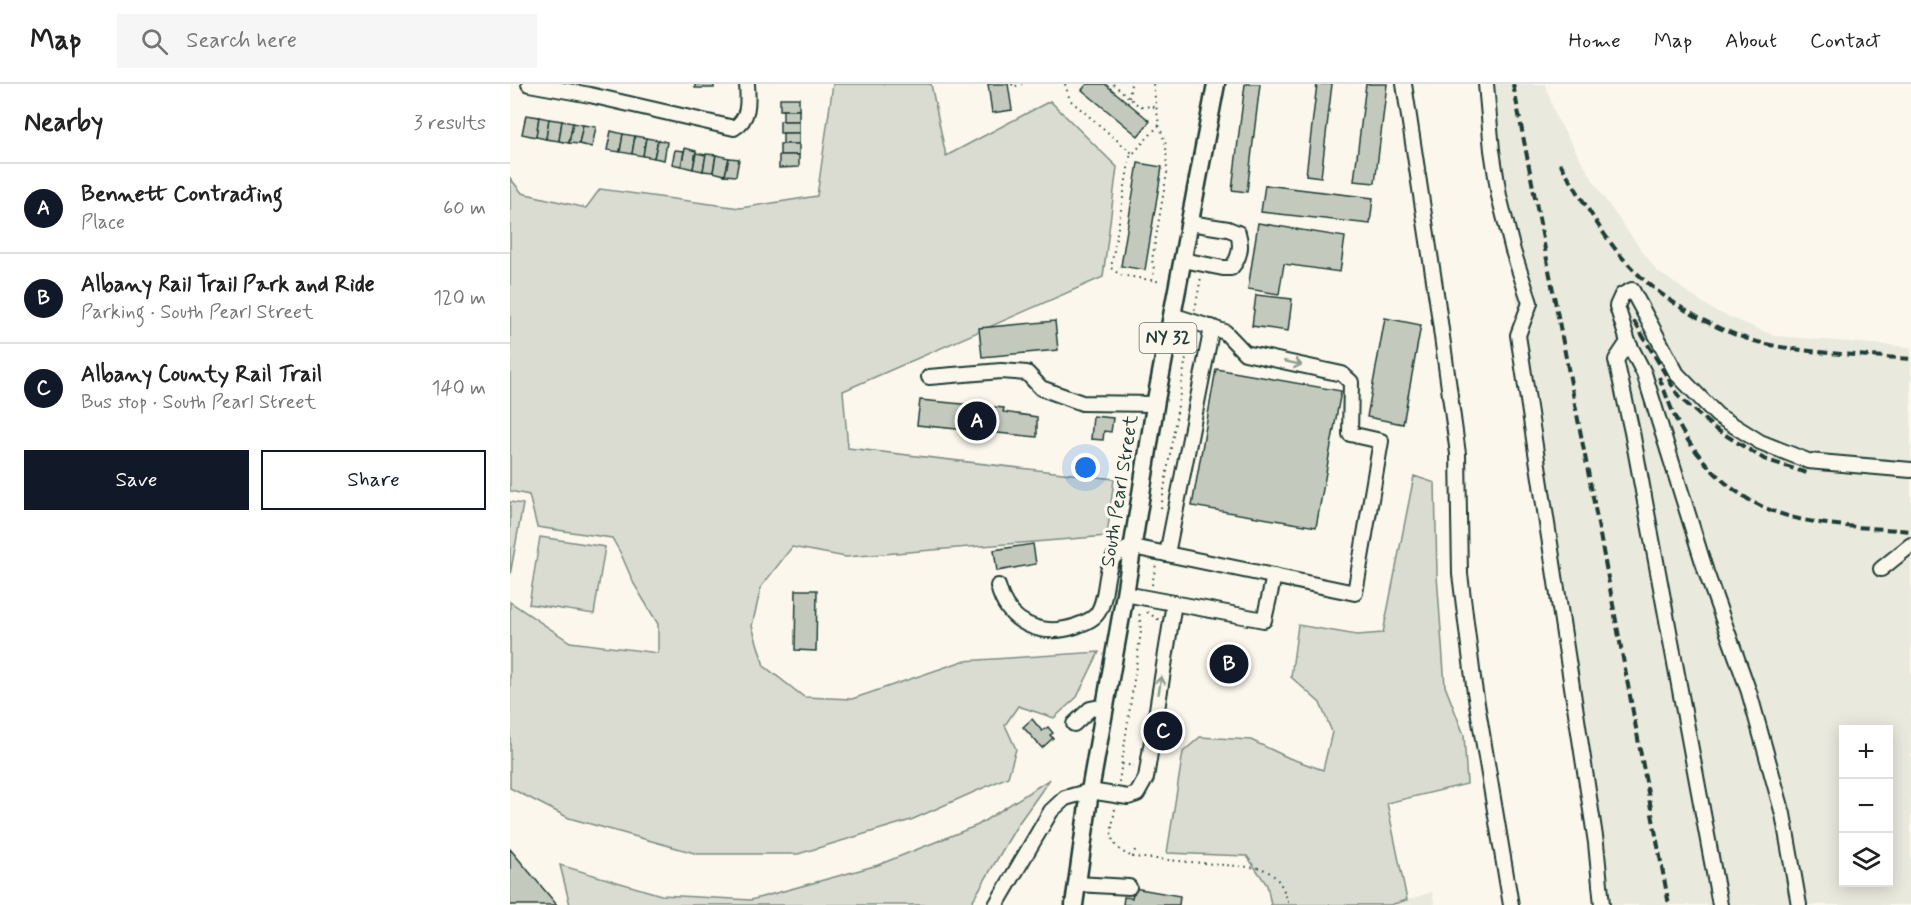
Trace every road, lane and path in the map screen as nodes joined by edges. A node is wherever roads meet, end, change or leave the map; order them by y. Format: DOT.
graph roads {
  1 [pos="529,84"];
  2 [pos="747,84"];
  3 [pos="1012,84"];
  4 [pos="1022,84"];
  5 [pos="1065,84"];
  6 [pos="1113,84"];
  7 [pos="1131,84"];
  8 [pos="1153,84"];
  9 [pos="1216,84"];
  10 [pos="1404,84"];
  11 [pos="1486,84"];
  12 [pos="590,89"];
  13 [pos="1129,98"];
  14 [pos="1156,107"];
  15 [pos="1159,125"];
  16 [pos="1132,153"];
  17 [pos="1196,224"];
  18 [pos="1183,260"];
  19 [pos="1153,280"];
  20 [pos="1178,285"];
  21 [pos="1172,315"];
  22 [pos="1219,329"];
  23 [pos="1628,342"];
  24 [pos="929,378"];
  25 [pos="1155,404"];
  26 [pos="1911,470"];
  27 [pos="1911,545"];
  28 [pos="1133,547"];
  29 [pos="1167,554"];
  30 [pos="1881,569"];
  31 [pos="1274,576"];
  32 [pos="998,586"];
  33 [pos="1133,595"];
  34 [pos="1174,603"];
  35 [pos="1105,706"];
  36 [pos="1074,724"];
  37 [pos="1090,792"];
  38 [pos="1122,796"];
  39 [pos="1135,850"];
  40 [pos="1133,857"];
  41 [pos="1077,884"];
  42 [pos="1129,887"];
  43 [pos="996,905"];
  44 [pos="1074,905"];
  45 [pos="1289,905"];
  46 [pos="1511,905"];
  47 [pos="1602,905"];
  48 [pos="1720,905"];
  49 [pos="1799,905"];
  1 -- 12 [label="street"];
  2 -- 12 [label="street"];
  3 -- 4 [label="path"];
  5 -- 16 [label="path"];
  6 -- 13 [label="path"];
  7 -- 13 [label="path"];
  8 -- 14 [label="path"];
  9 -- 17 [label="main road, South Pearl Street / NY 32"];
  10 -- 46 [label="street"];
  11 -- 47 [label="street"];
  13 -- 14 [label="path"];
  14 -- 15 [label="path"];
  15 -- 16 [label="path"];
  15 -- 19 [label="path"];
  16 -- 19 [label="path"];
  17 -- 18 [label="main road, South Pearl Street / NY 32"];
  17 -- 18 [label="street"];
  18 -- 20 [label="main road, South Pearl Street / NY 32"];
  19 -- 20 [label="path"];
  20 -- 21 [label="main road, South Pearl Street / NY 32"];
  21 -- 22 [label="street"];
  21 -- 25 [label="main road, South Pearl Street / NY 32"];
  22 -- 29 [label="street"];
  22 -- 31 [label="street, one-way"];
  23 -- 26 [label="street"];
  23 -- 48 [label="street"];
  23 -- 49 [label="street"];
  24 -- 25 [label="street"];
  25 -- 28 [label="main road, South Pearl Street / NY 32"];
  27 -- 30 [label="street"];
  28 -- 29 [label="street"];
  28 -- 32 [label="street"];
  28 -- 33 [label="main road, South Pearl Street / NY 32"];
  29 -- 31 [label="street"];
  31 -- 34 [label="street"];
  33 -- 34 [label="street"];
  33 -- 35 [label="main road, South Pearl Street / NY 32"];
  33 -- 38 [label="path"];
  38 -- 34 [label="street, one-way"];
  35 -- 36 [label="street"];
  35 -- 37 [label="main road, South Pearl Street / NY 32"];
  37 -- 38 [label="street"];
  37 -- 41 [label="main road, South Pearl Street / NY 32"];
  37 -- 43 [label="street"];
  38 -- 40 [label="path"];
  39 -- 40 [label="path"];
  40 -- 45 [label="path"];
  41 -- 42 [label="street"];
  41 -- 44 [label="main road, South Pearl Street / NY 32"];
}
